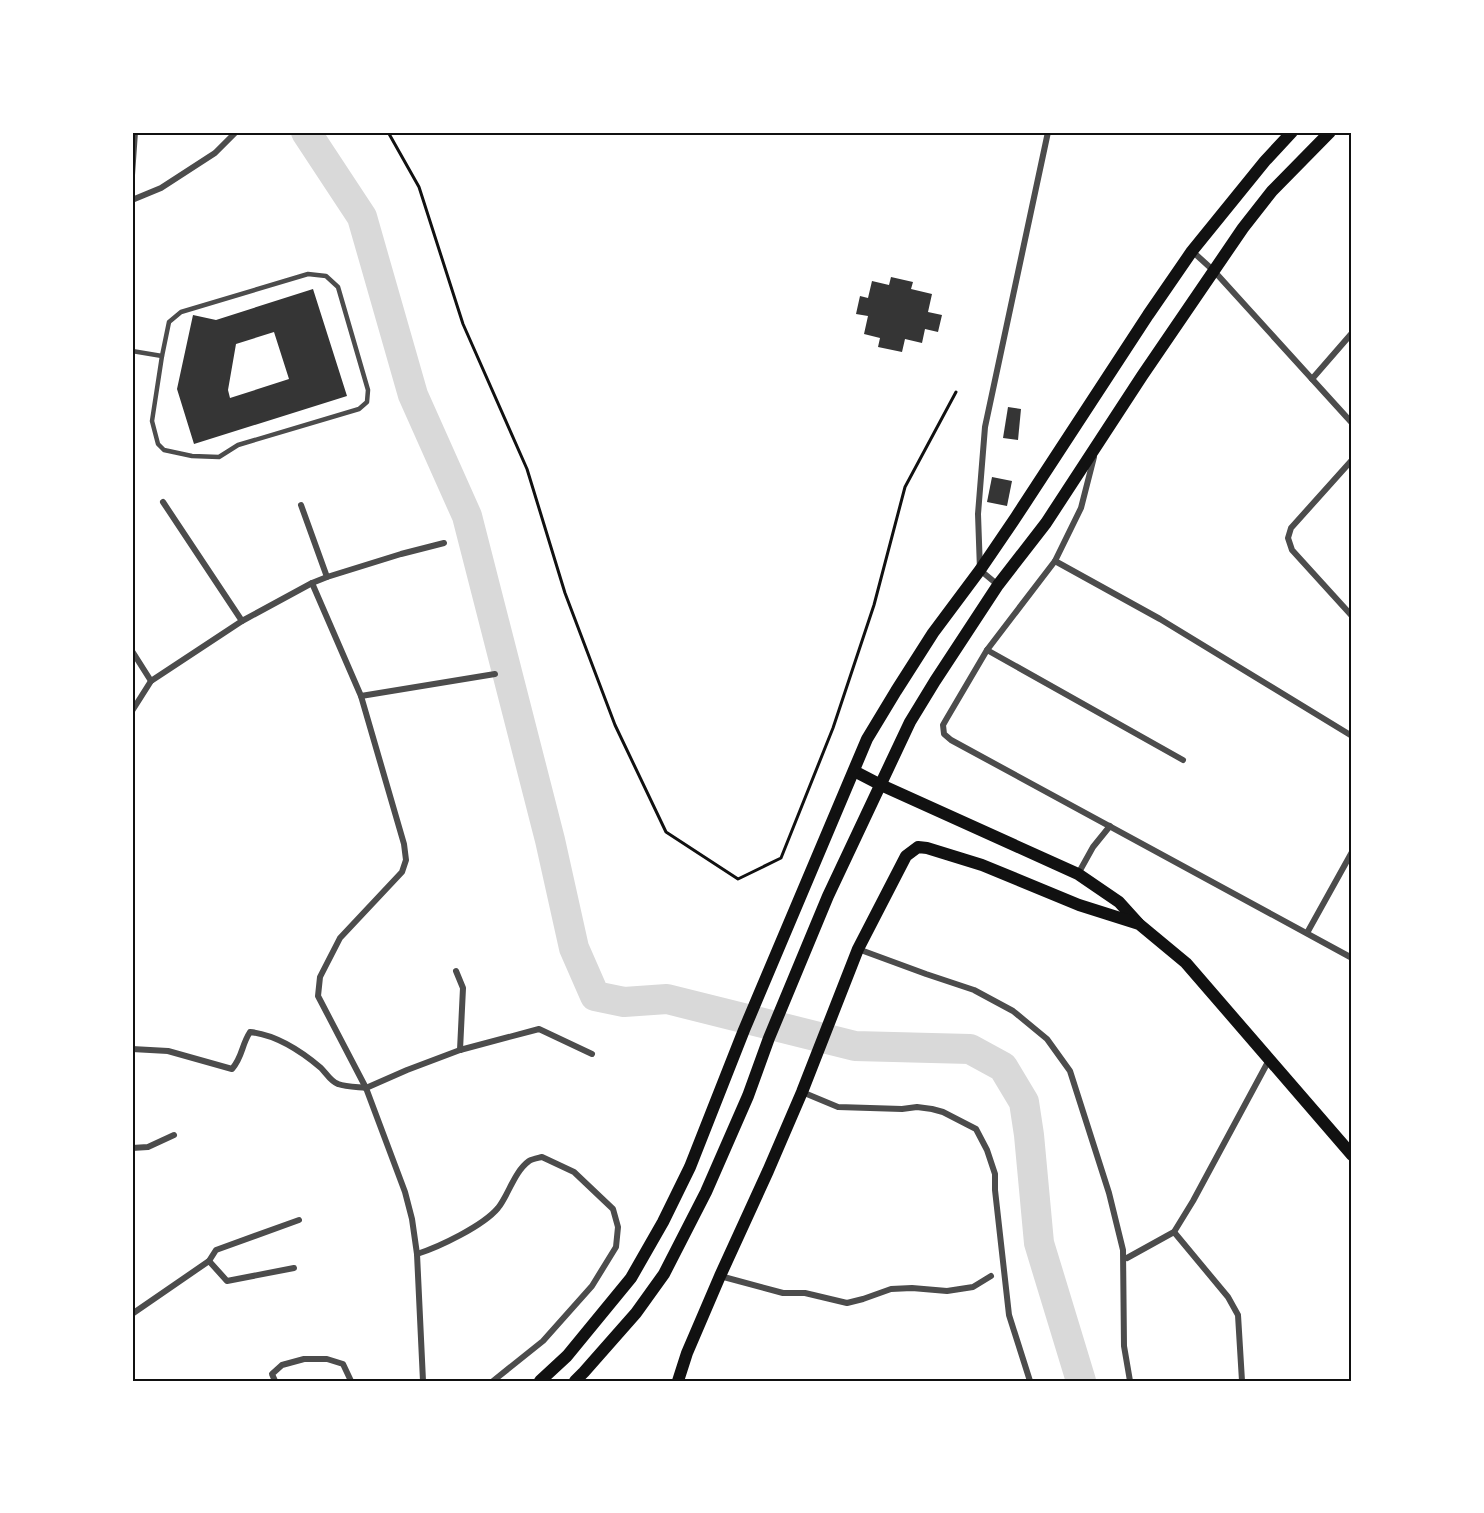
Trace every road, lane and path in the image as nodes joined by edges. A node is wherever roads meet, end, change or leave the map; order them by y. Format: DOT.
graph roads {
  1 [pos="135,132"];
  2 [pos="236,132"];
  3 [pos="388,132"];
  4 [pos="1048,132"];
  5 [pos="1292,132"];
  6 [pos="1330,132"];
  7 [pos="132,175"];
  8 [pos="132,200"];
  9 [pos="1192,251"];
  10 [pos="1214,272"];
  11 [pos="1352,333"];
  12 [pos="132,351"];
  13 [pos="162,356"];
  14 [pos="1312,379"];
  15 [pos="956,392"];
  16 [pos="1352,423"];
  17 [pos="1096,447"];
  18 [pos="1352,460"];
  19 [pos="163,502"];
  20 [pos="301,505"];
  21 [pos="444,543"];
  22 [pos="1055,561"];
  23 [pos="980,570"];
  24 [pos="327,577"];
  25 [pos="312,583"];
  26 [pos="998,585"];
  27 [pos="1352,616"];
  28 [pos="242,621"];
  29 [pos="987,650"];
  30 [pos="132,651"];
  31 [pos="495,674"];
  32 [pos="152,681"];
  33 [pos="360,696"];
  34 [pos="132,711"];
  35 [pos="1352,736"];
  36 [pos="1183,760"];
  37 [pos="854,771"];
  38 [pos="881,785"];
  39 [pos="1110,826"];
  40 [pos="1352,852"];
  41 [pos="1078,874"];
  42 [pos="1139,924"];
  43 [pos="1307,933"];
  44 [pos="858,949"];
  45 [pos="1352,958"];
  46 [pos="456,971"];
  47 [pos="132,1049"];
  48 [pos="460,1050"];
  49 [pos="592,1054"];
  50 [pos="1270,1059"];
  51 [pos="366,1088"];
  52 [pos="802,1092"];
  53 [pos="174,1135"];
  54 [pos="132,1148"];
  55 [pos="1352,1155"];
  56 [pos="299,1220"];
  57 [pos="1174,1232"];
  58 [pos="417,1254"];
  59 [pos="1127,1258"];
  60 [pos="209,1261"];
  61 [pos="294,1268"];
  62 [pos="720,1276"];
  63 [pos="991,1276"];
  64 [pos="132,1314"];
  65 [pos="275,1381"];
  66 [pos="351,1381"];
  67 [pos="423,1381"];
  68 [pos="493,1381"];
  69 [pos="540,1381"];
  70 [pos="575,1381"];
  71 [pos="678,1381"];
  72 [pos="1030,1381"];
  73 [pos="1130,1381"];
  74 [pos="1242,1381"];
  1 -- 7 [label="street"];
  2 -- 8 [label="street"];
  3 -- 15 [label="path"];
  4 -- 23 [label="street"];
  5 -- 9 [label="main road"];
  6 -- 10 [label="main road"];
  9 -- 10 [label="street"];
  9 -- 23 [label="main road"];
  10 -- 14 [label="street"];
  10 -- 17 [label="main road"];
  11 -- 14 [label="street"];
  12 -- 13 [label="lane"];
  13 -- 13 [label="lane"];
  14 -- 16 [label="street"];
  17 -- 22 [label="street"];
  17 -- 26 [label="main road"];
  18 -- 27 [label="street"];
  19 -- 28 [label="street"];
  20 -- 24 [label="street"];
  21 -- 24 [label="street"];
  22 -- 29 [label="street"];
  22 -- 35 [label="street"];
  23 -- 26 [label="street"];
  23 -- 37 [label="main road"];
  24 -- 25 [label="street"];
  25 -- 28 [label="street"];
  25 -- 33 [label="street"];
  26 -- 38 [label="main road"];
  28 -- 32 [label="street"];
  29 -- 36 [label="street"];
  29 -- 39 [label="street"];
  30 -- 32 [label="street"];
  31 -- 33 [label="street"];
  32 -- 34 [label="street"];
  33 -- 51 [label="street"];
  37 -- 38 [label="main road"];
  37 -- 69 [label="main road"];
  38 -- 41 [label="main road"];
  38 -- 70 [label="main road"];
  39 -- 41 [label="street"];
  39 -- 43 [label="street"];
  40 -- 43 [label="street"];
  41 -- 42 [label="main road"];
  42 -- 44 [label="main road"];
  42 -- 50 [label="main road"];
  43 -- 45 [label="street"];
  44 -- 52 [label="main road"];
  44 -- 73 [label="street"];
  46 -- 48 [label="street"];
  47 -- 51 [label="street"];
  48 -- 49 [label="street"];
  48 -- 51 [label="street"];
  50 -- 55 [label="main road"];
  50 -- 57 [label="street"];
  51 -- 58 [label="street"];
  52 -- 62 [label="main road"];
  52 -- 72 [label="street"];
  53 -- 54 [label="street"];
  56 -- 60 [label="street"];
  57 -- 59 [label="street"];
  57 -- 74 [label="street"];
  58 -- 67 [label="street"];
  58 -- 68 [label="street"];
  60 -- 61 [label="street"];
  60 -- 64 [label="street"];
  62 -- 63 [label="street"];
  62 -- 71 [label="main road"];
  65 -- 66 [label="street"];
}
